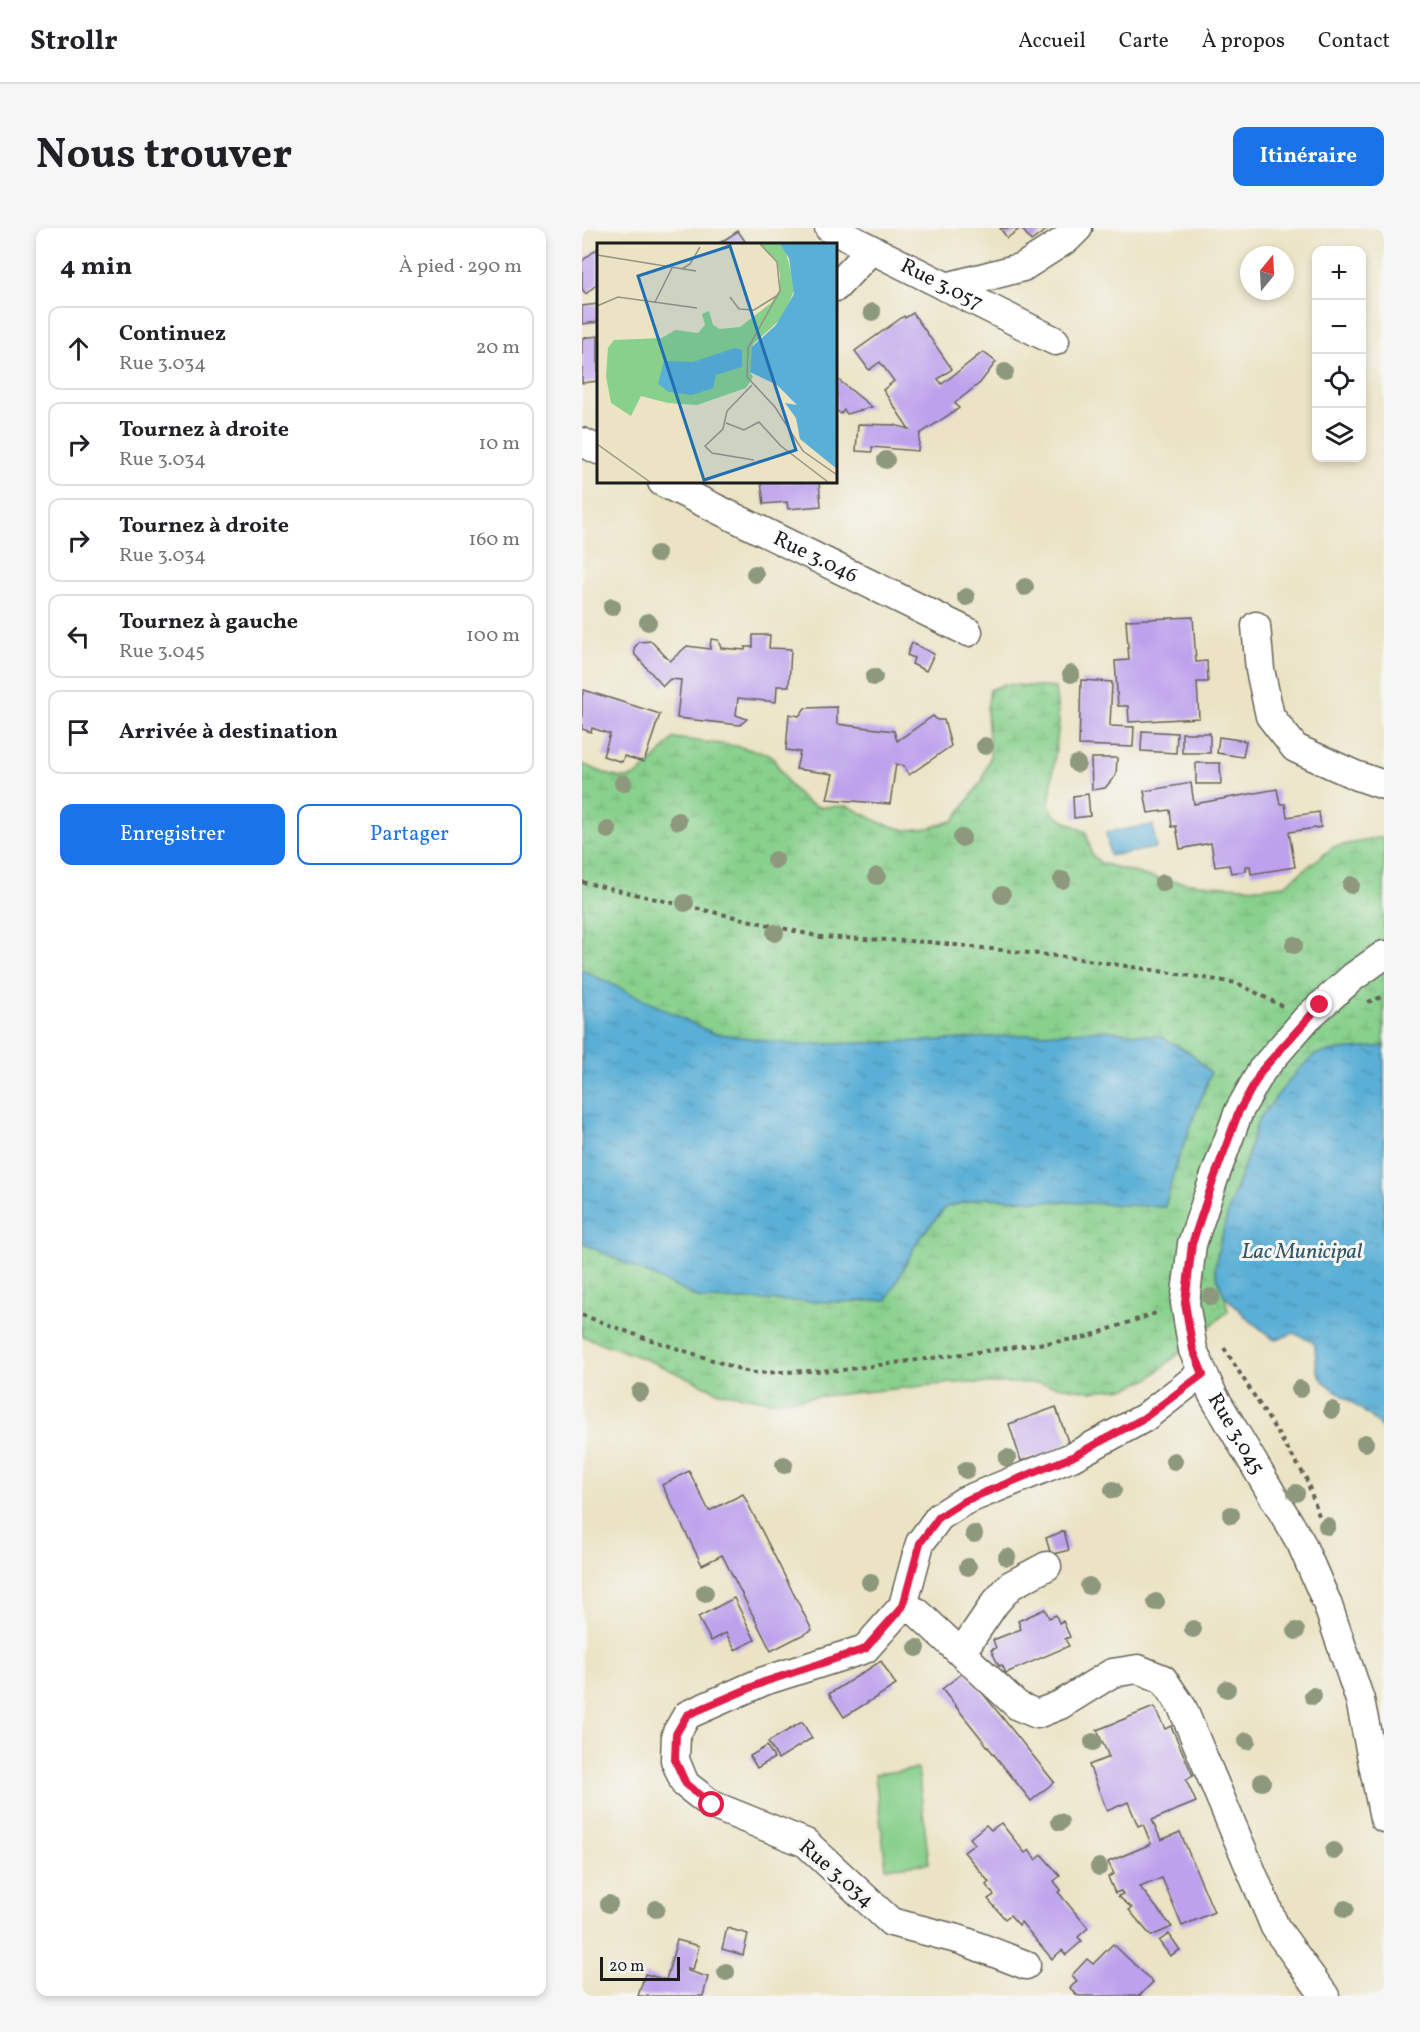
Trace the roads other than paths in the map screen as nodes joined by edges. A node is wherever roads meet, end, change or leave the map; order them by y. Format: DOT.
graph roads {
  1 [pos="829,228"];
  2 [pos="1078,228"];
  3 [pos="871,250"];
  4 [pos="837,286"];
  5 [pos="946,287"];
  6 [pos="1055,340"];
  7 [pos="582,442"];
  8 [pos="597,450"];
  9 [pos="664,483"];
  10 [pos="1256,626"];
  11 [pos="968,632"];
  12 [pos="1384,785"];
  13 [pos="1384,955"];
  14 [pos="1203,1374"];
  15 [pos="1047,1566"];
  16 [pos="903,1606"];
  17 [pos="961,1653"];
  18 [pos="1384,1818"];
  19 [pos="1026,1965"];
  20 [pos="1325,1996"];
  1 -- 3 [label="street, Rue 3.057"];
  2 -- 5 [label="street"];
  3 -- 4 [label="street"];
  3 -- 5 [label="street, Rue 3.057"];
  5 -- 6 [label="street, Rue 3.057"];
  7 -- 8 [label="street"];
  9 -- 11 [label="street, Rue 3.046"];
  10 -- 12 [label="street"];
  13 -- 14 [label="street, Rue 3.045"];
  14 -- 16 [label="street, Rue 3.034"];
  14 -- 18 [label="street, Rue 3.045"];
  15 -- 17 [label="street"];
  16 -- 17 [label="street"];
  16 -- 19 [label="street, Rue 3.034"];
  17 -- 20 [label="street"];
}
